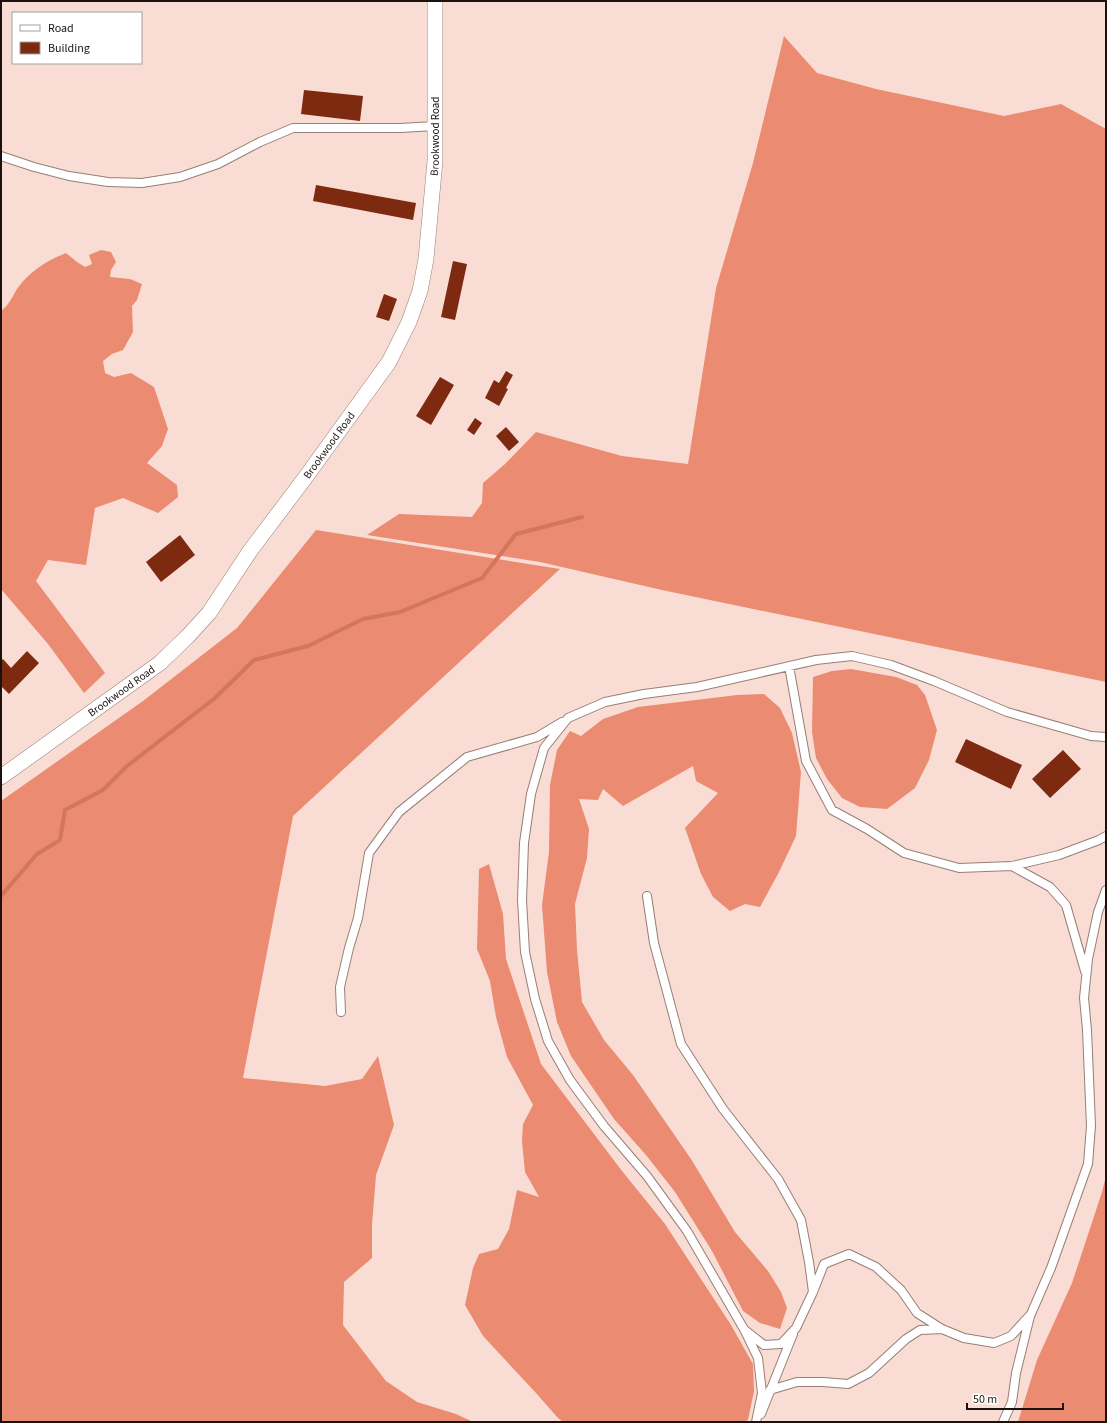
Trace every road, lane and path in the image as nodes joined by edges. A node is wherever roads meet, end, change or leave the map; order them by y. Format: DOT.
graph roads {
  1 [pos="435,1"];
  2 [pos="435,126"];
  3 [pos="1,156"];
  4 [pos="789,666"];
  5 [pos="568,718"];
  6 [pos="1106,737"];
  7 [pos="1,777"];
  8 [pos="1106,836"];
  9 [pos="1012,866"];
  10 [pos="1106,890"];
  11 [pos="647,896"];
  12 [pos="1086,978"];
  13 [pos="341,1012"];
  14 [pos="813,1292"];
  15 [pos="1030,1314"];
  16 [pos="796,1328"];
  17 [pos="942,1329"];
  18 [pos="745,1331"];
  19 [pos="770,1390"];
  20 [pos="757,1422"];
  21 [pos="1003,1422"];
  1 -- 2 [label="street, Brookwood Road"];
  2 -- 3 [label="lane"];
  2 -- 7 [label="street, Brookwood Road"];
  4 -- 5 [label="lane"];
  4 -- 6 [label="lane"];
  4 -- 9 [label="lane"];
  5 -- 13 [label="lane"];
  5 -- 18 [label="lane"];
  8 -- 9 [label="lane"];
  9 -- 12 [label="lane"];
  10 -- 12 [label="lane"];
  11 -- 14 [label="lane"];
  12 -- 15 [label="lane"];
  14 -- 16 [label="lane"];
  14 -- 17 [label="lane"];
  15 -- 17 [label="lane"];
  15 -- 21 [label="lane"];
  16 -- 18 [label="lane"];
  16 -- 19 [label="lane"];
  17 -- 19 [label="lane"];
  18 -- 20 [label="lane"];
  19 -- 20 [label="lane"];
}
